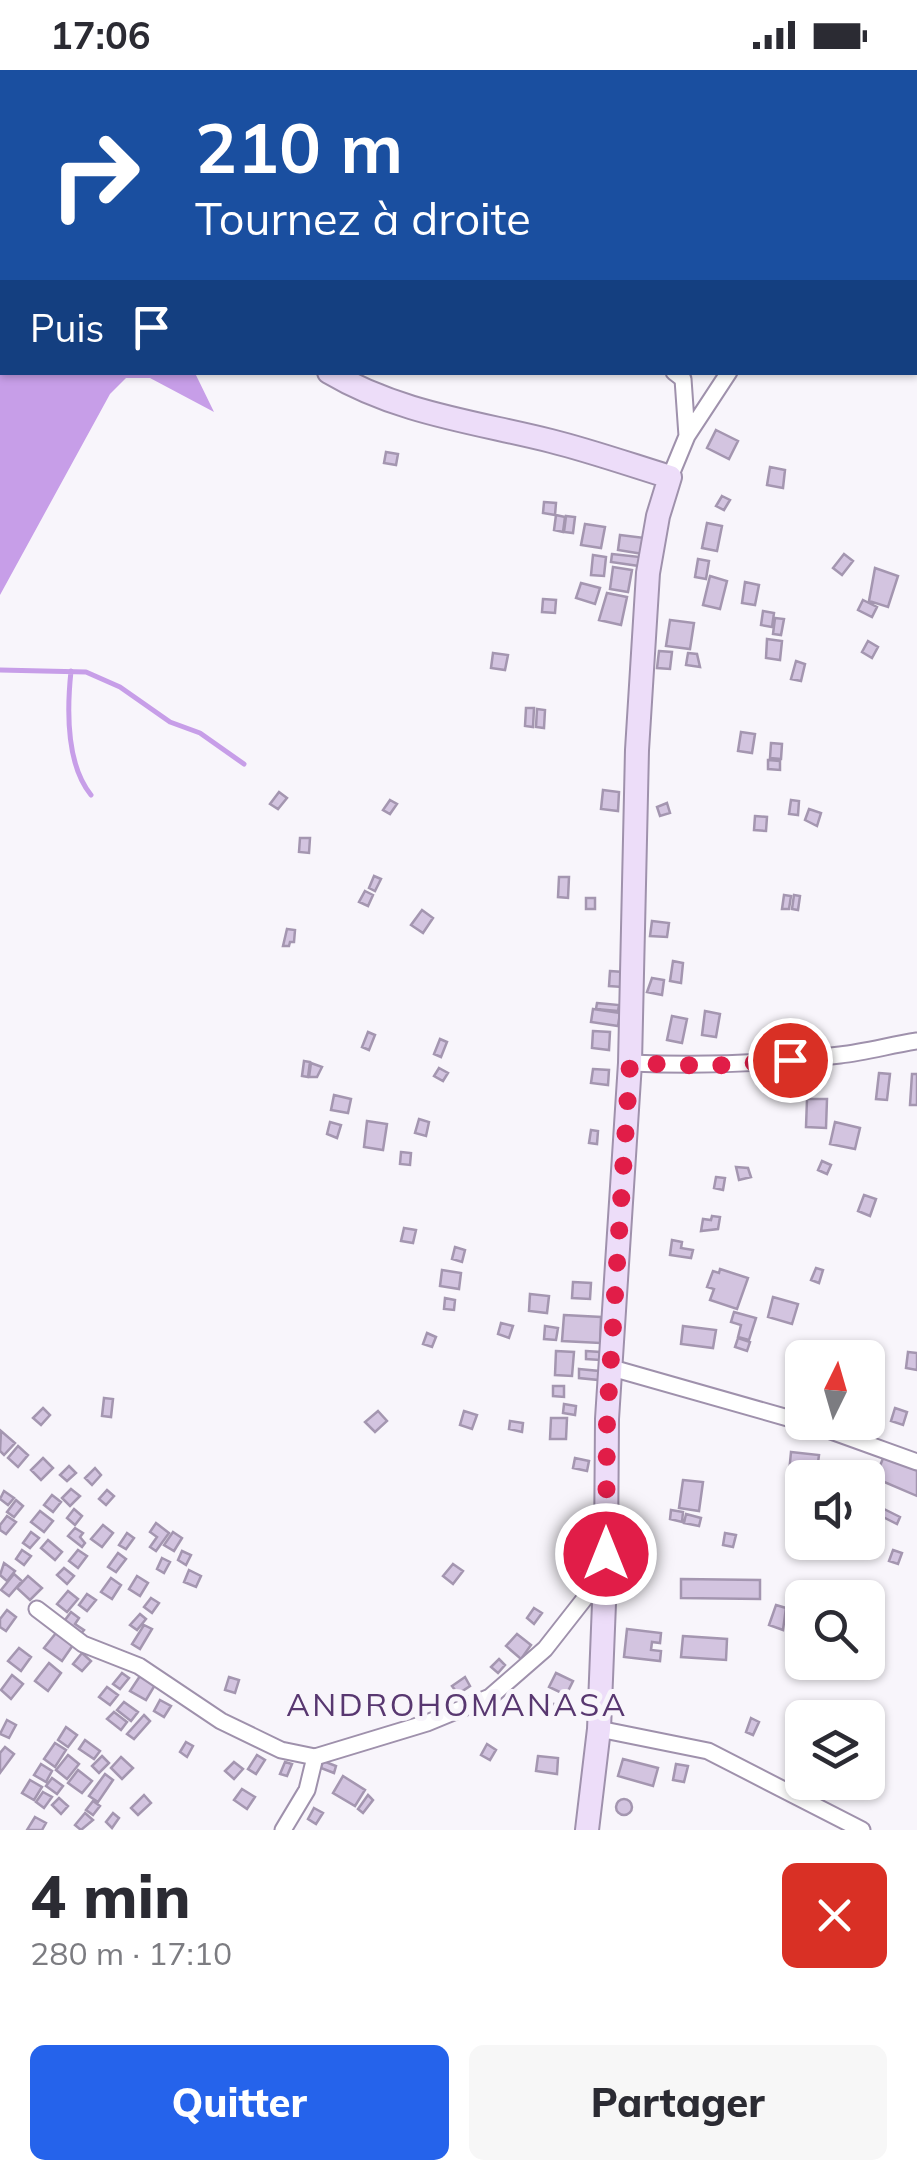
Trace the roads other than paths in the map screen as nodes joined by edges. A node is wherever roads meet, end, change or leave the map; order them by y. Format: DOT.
graph roads {
  1 [pos="335,375"];
  2 [pos="678,375"];
  3 [pos="726,375"];
  4 [pos="687,436"];
  5 [pos="670,477"];
  6 [pos="917,1041"];
  7 [pos="630,1063"];
  8 [pos="612,1368"];
  9 [pos="785,1417"];
  10 [pos="855,1440"];
  11 [pos="917,1462"];
  12 [pos="606,1554"];
  13 [pos="37,1609"];
  14 [pos="599,1730"];
  15 [pos="315,1757"];
  16 [pos="283,1830"];
  17 [pos="587,1830"];
  18 [pos="862,1830"];
  1 -- 5 [label="street"];
  2 -- 4 [label="street"];
  3 -- 4 [label="street"];
  4 -- 5 [label="street"];
  5 -- 7 [label="street"];
  6 -- 7 [label="street"];
  7 -- 8 [label="street"];
  8 -- 9 [label="street"];
  8 -- 12 [label="street"];
  10 -- 11 [label="street"];
  12 -- 14 [label="street"];
  12 -- 15 [label="street"];
  13 -- 15 [label="street"];
  14 -- 17 [label="street"];
  14 -- 18 [label="street"];
  15 -- 16 [label="street"];
}
